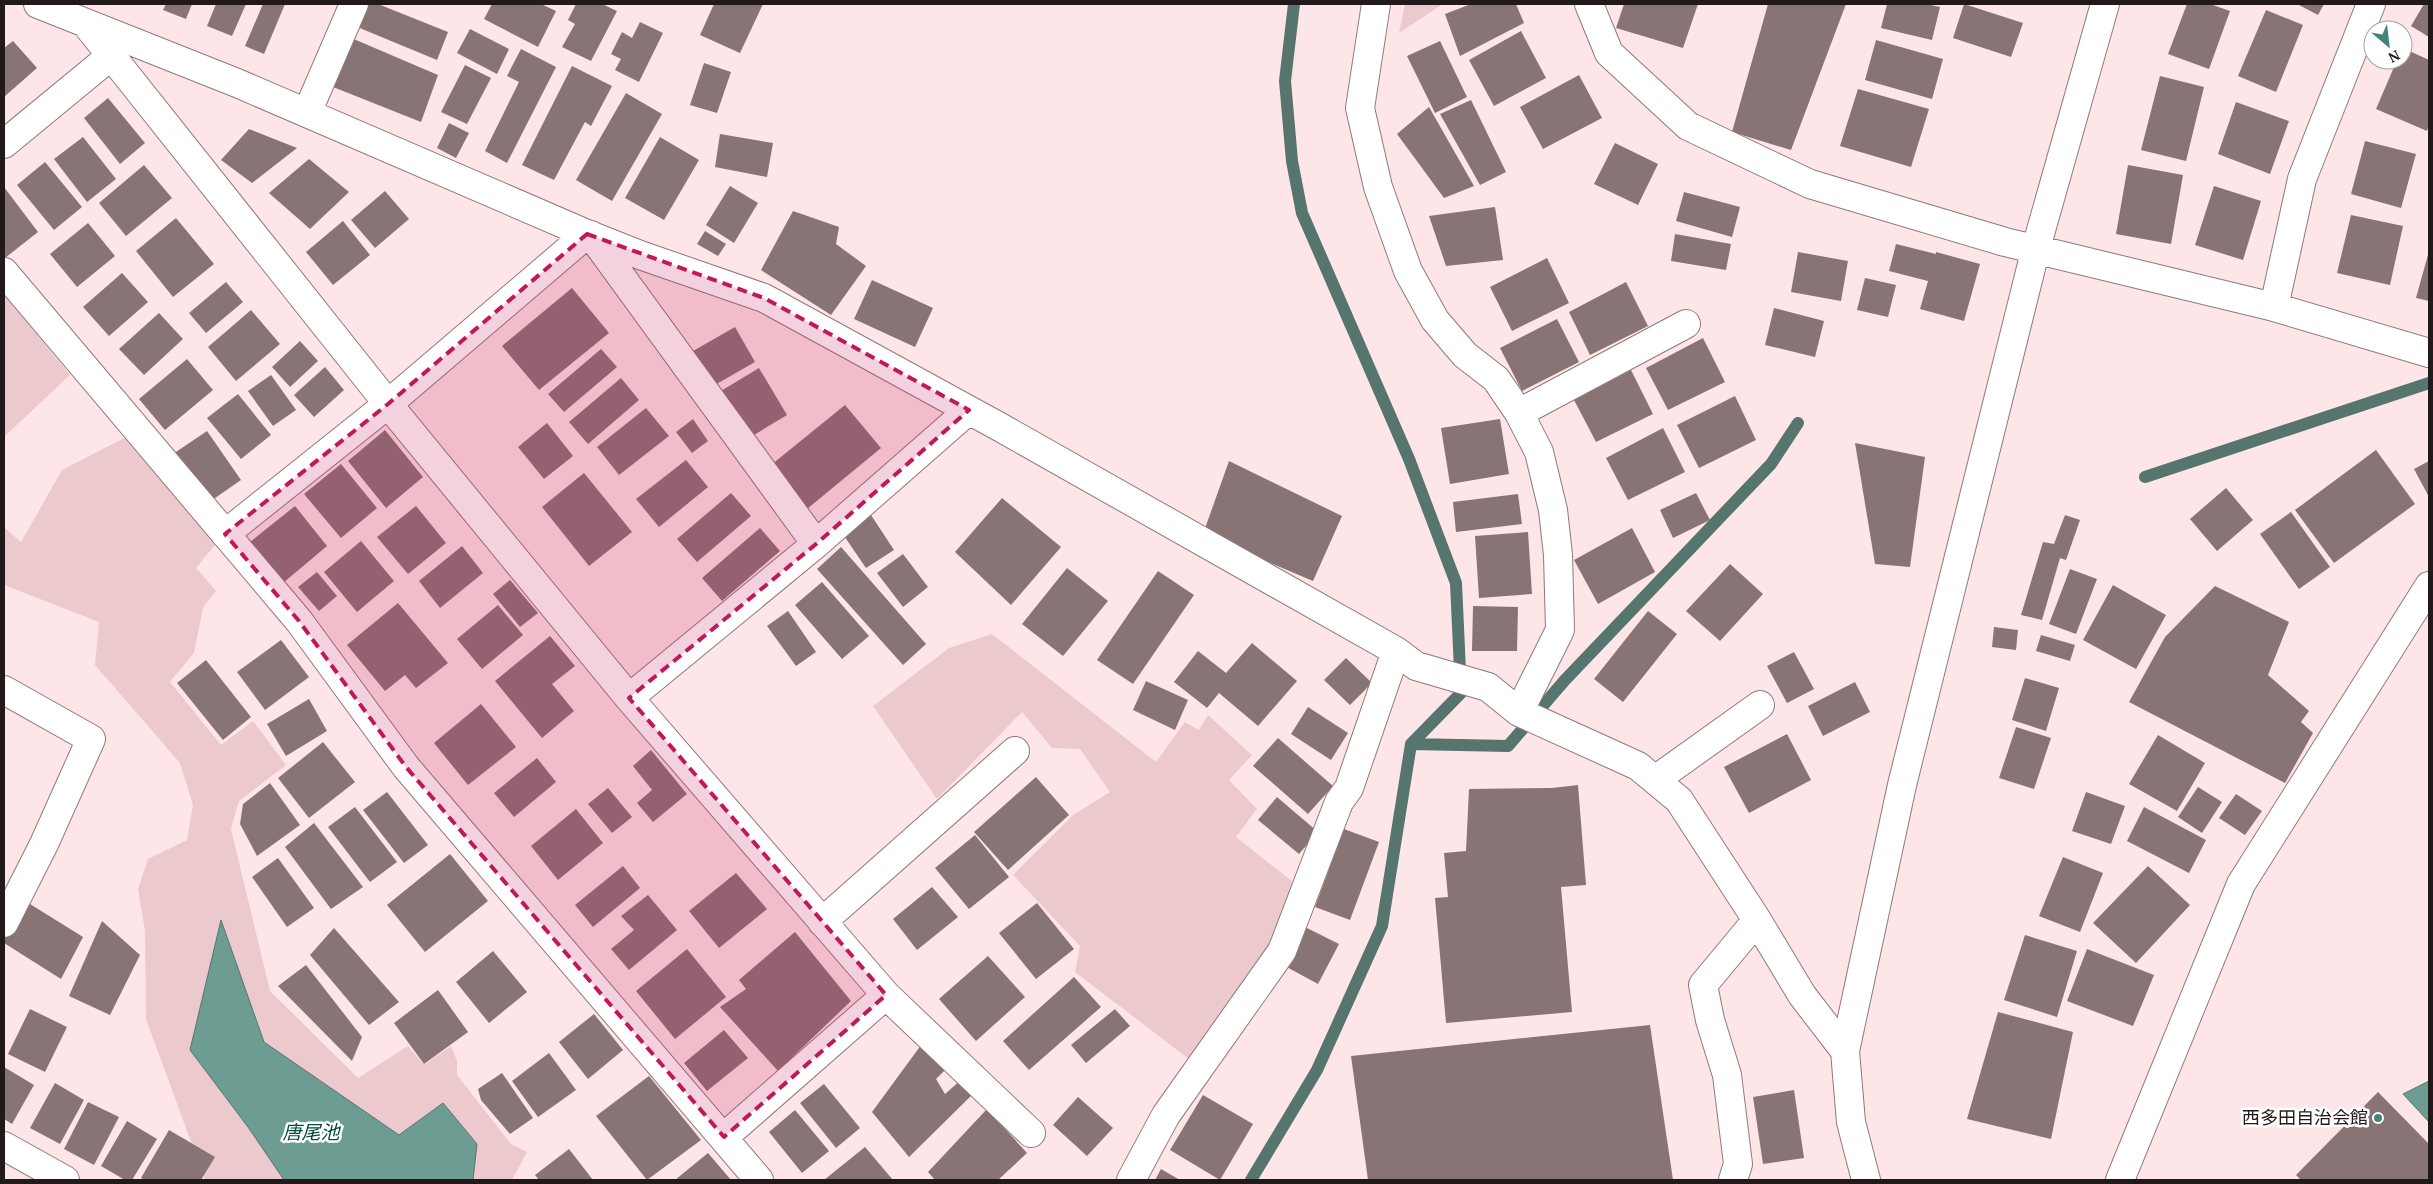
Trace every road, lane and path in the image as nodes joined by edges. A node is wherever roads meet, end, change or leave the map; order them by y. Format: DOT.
graph roads {
  1 [pos="38,4"];
  2 [pos="354,4"];
  3 [pos="1376,4"];
  4 [pos="1589,4"];
  5 [pos="2106,4"];
  6 [pos="2371,4"];
  7 [pos="85,22"];
  8 [pos="112,55"];
  9 [pos="308,113"];
  10 [pos="4,144"];
  11 [pos="589,235"];
  12 [pos="2036,248"];
  13 [pos="4,272"];
  14 [pos="2274,307"];
  15 [pos="1686,324"];
  16 [pos="2429,353"];
  17 [pos="388,404"];
  18 [pos="969,410"];
  19 [pos="1519,412"];
  20 [pos="225,534"];
  21 [pos="816,544"];
  22 [pos="2429,586"];
  23 [pos="1396,651"];
  24 [pos="4,690"];
  25 [pos="629,698"];
  26 [pos="1760,705"];
  27 [pos="1519,712"];
  28 [pos="1015,751"];
  29 [pos="1655,780"];
  30 [pos="1757,920"];
  31 [pos="822,922"];
  32 [pos="4,923"];
  33 [pos="886,995"];
  34 [pos="1845,1051"];
  35 [pos="1030,1133"];
  36 [pos="724,1137"];
  37 [pos="4,1146"];
  38 [pos="65,1180"];
  39 [pos="759,1180"];
  40 [pos="1131,1180"];
  41 [pos="1733,1180"];
  42 [pos="1866,1180"];
  43 [pos="2120,1180"];
  1 -- 7 [label="street"];
  2 -- 9 [label="street"];
  3 -- 19 [label="street"];
  4 -- 12 [label="street"];
  5 -- 12 [label="street"];
  6 -- 14 [label="street"];
  7 -- 8 [label="street"];
  7 -- 9 [label="street"];
  8 -- 10 [label="street"];
  8 -- 17 [label="street"];
  9 -- 11 [label="street"];
  11 -- 17 [label="street"];
  11 -- 18 [label="street"];
  11 -- 21 [label="street"];
  12 -- 14 [label="street"];
  12 -- 34 [label="street"];
  13 -- 20 [label="street"];
  14 -- 16 [label="street"];
  15 -- 19 [label="street"];
  17 -- 20 [label="street"];
  17 -- 25 [label="street"];
  18 -- 21 [label="street"];
  18 -- 23 [label="street"];
  19 -- 27 [label="street"];
  20 -- 36 [label="street"];
  21 -- 25 [label="street"];
  22 -- 43 [label="street"];
  23 -- 27 [label="street"];
  23 -- 40 [label="street"];
  24 -- 32 [label="street"];
  25 -- 31 [label="street"];
  26 -- 29 [label="street"];
  27 -- 29 [label="street"];
  28 -- 31 [label="street"];
  29 -- 30 [label="street"];
  30 -- 34 [label="street"];
  30 -- 41 [label="street"];
  31 -- 33 [label="street"];
  33 -- 35 [label="street"];
  33 -- 36 [label="street"];
  34 -- 42 [label="street"];
  36 -- 39 [label="street"];
  37 -- 38 [label="street"];
}
